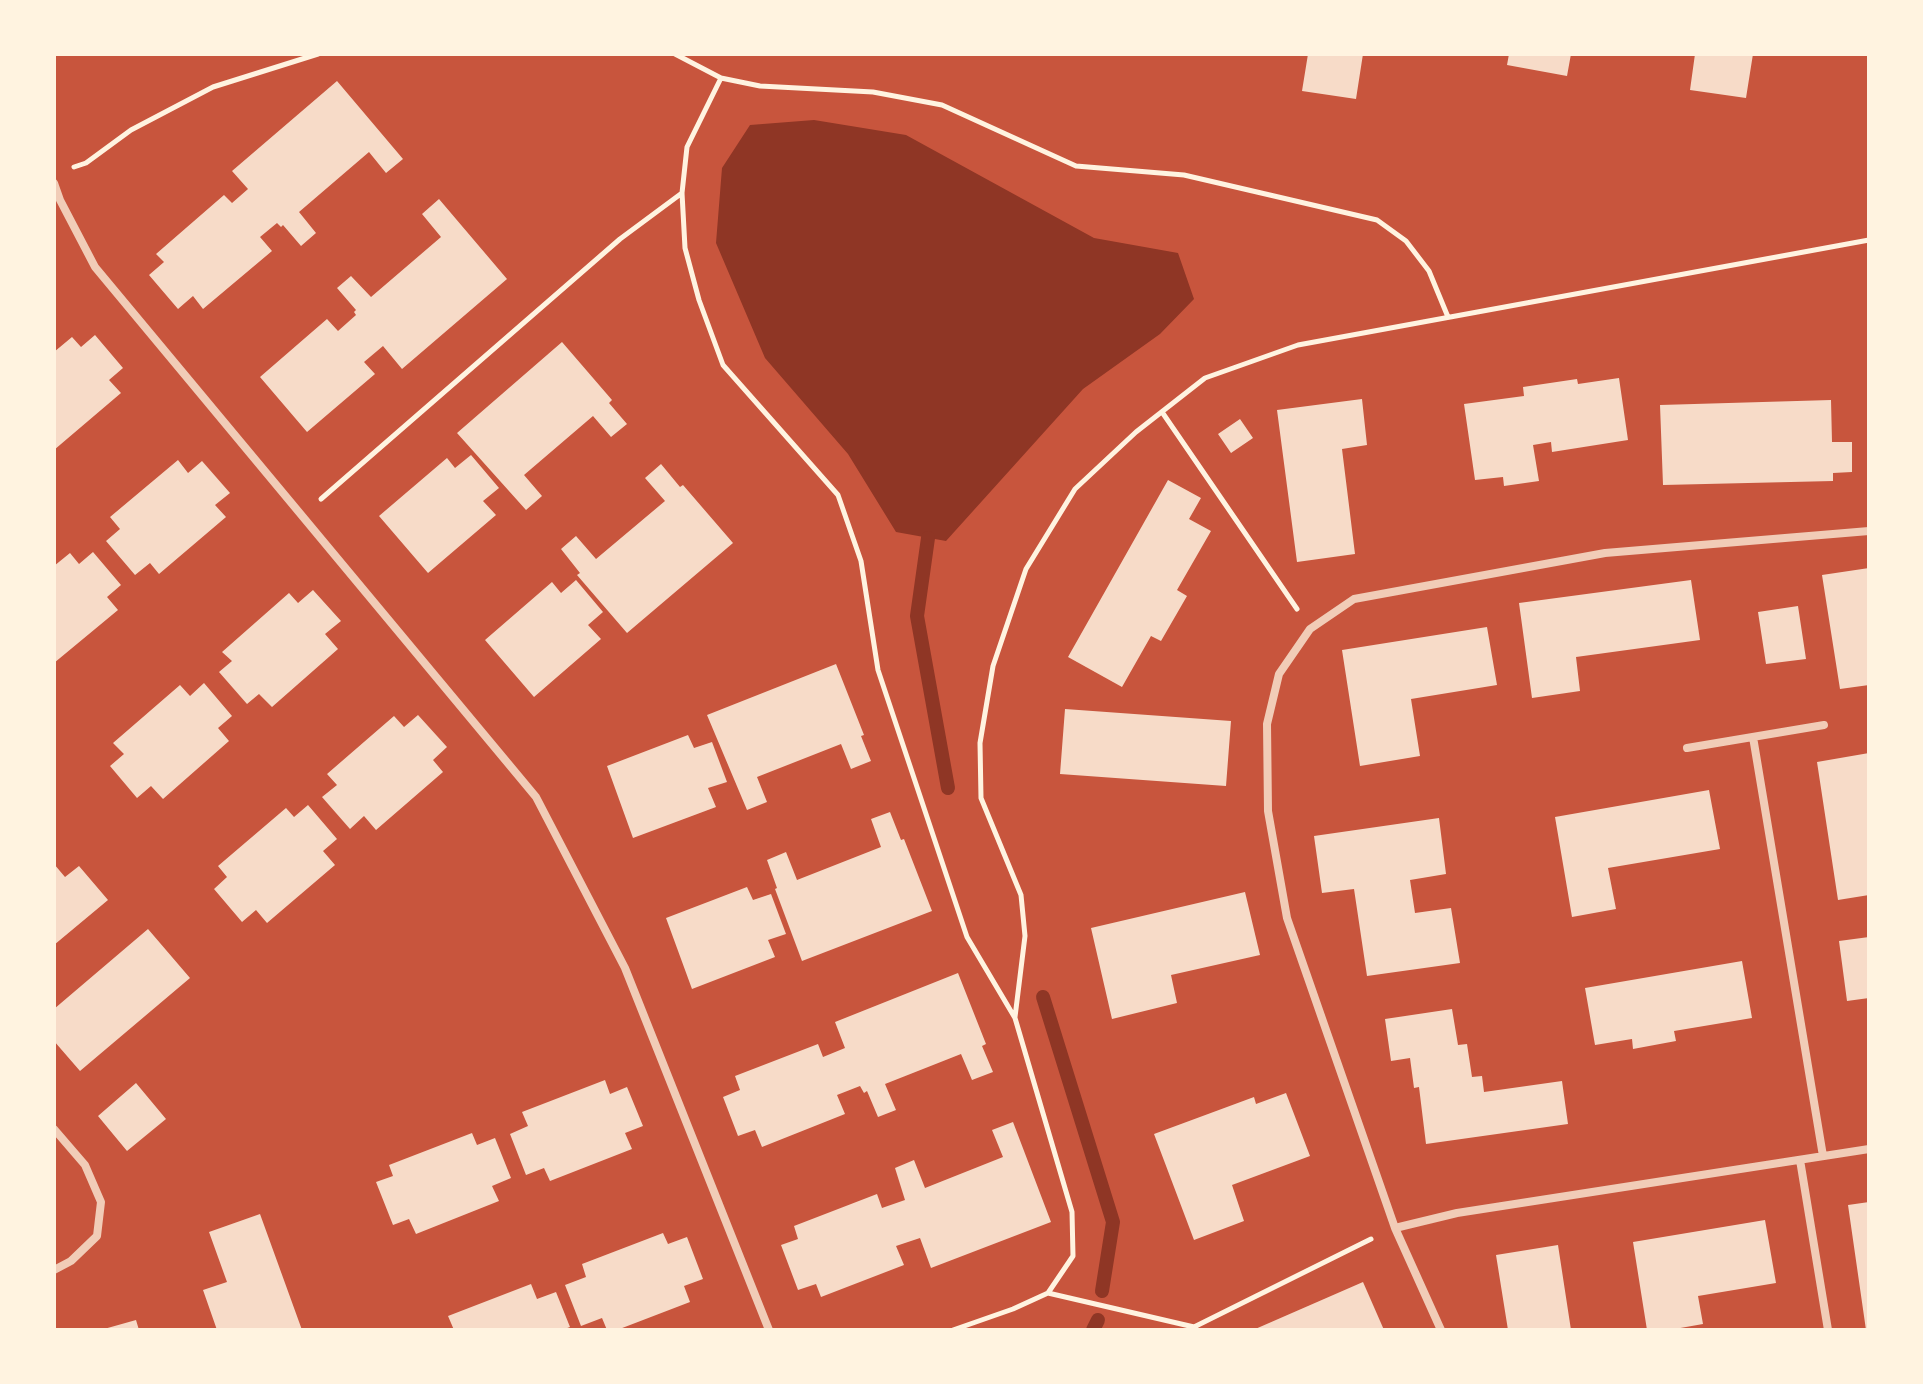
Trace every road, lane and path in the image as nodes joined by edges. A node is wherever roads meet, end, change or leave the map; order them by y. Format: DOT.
graph roads {
  1 [pos="318,54"];
  2 [pos="675,54"];
  3 [pos="721,78"];
  4 [pos="65,170"];
  5 [pos="54,183"];
  6 [pos="682,193"];
  7 [pos="57,202"];
  8 [pos="1869,240"];
  9 [pos="1448,317"];
  10 [pos="1162,412"];
  11 [pos="302,515"];
  12 [pos="1869,531"];
  13 [pos="1310,629"];
  14 [pos="1824,725"];
  15 [pos="1753,737"];
  16 [pos="1687,748"];
  17 [pos="1015,1018"];
  18 [pos="54,1129"];
  19 [pos="1869,1149"];
  20 [pos="1823,1156"];
  21 [pos="1800,1160"];
  22 [pos="1395,1228"];
  23 [pos="54,1270"];
  24 [pos="1048,1293"];
  25 [pos="769,1330"];
  26 [pos="953,1330"];
  27 [pos="1441,1330"];
  28 [pos="1828,1330"];
  1 -- 4 [label="path"];
  2 -- 3 [label="path"];
  3 -- 6 [label="path"];
  3 -- 9 [label="path"];
  5 -- 7 [label="street"];
  6 -- 11 [label="path"];
  6 -- 17 [label="path"];
  7 -- 11 [label="street"];
  8 -- 9 [label="path"];
  9 -- 10 [label="path"];
  10 -- 13 [label="path"];
  10 -- 17 [label="path"];
  11 -- 25 [label="street"];
  12 -- 13 [label="street"];
  13 -- 22 [label="street"];
  14 -- 15 [label="street"];
  15 -- 16 [label="street"];
  15 -- 20 [label="street"];
  17 -- 24 [label="path"];
  18 -- 23 [label="street"];
  19 -- 20 [label="street"];
  20 -- 21 [label="street"];
  21 -- 22 [label="street"];
  21 -- 28 [label="street"];
  22 -- 24 [label="path"];
  22 -- 27 [label="street"];
  24 -- 26 [label="path"];
}
